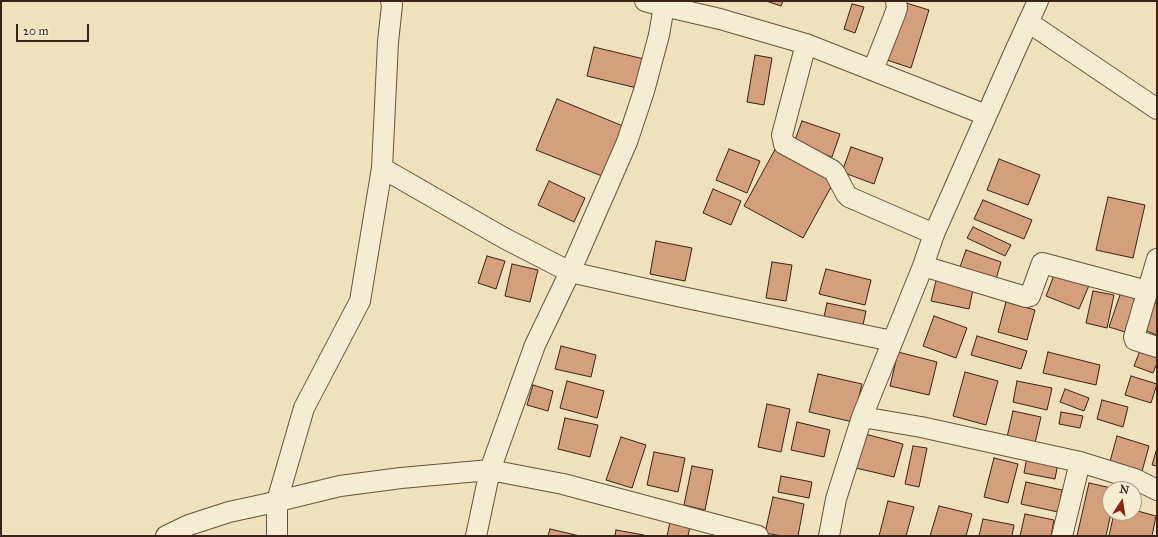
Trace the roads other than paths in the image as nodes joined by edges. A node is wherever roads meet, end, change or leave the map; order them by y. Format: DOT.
graph roads {
  1 [pos="392,1"];
  2 [pos="646,1"];
  3 [pos="896,1"];
  4 [pos="1038,1"];
  5 [pos="664,6"];
  6 [pos="1028,22"];
  7 [pos="806,44"];
  8 [pos="873,70"];
  9 [pos="1157,109"];
  10 [pos="986,115"];
  11 [pos="382,168"];
  12 [pos="934,234"];
  13 [pos="1157,259"];
  14 [pos="923,266"];
  15 [pos="570,272"];
  16 [pos="1147,291"];
  17 [pos="892,341"];
  18 [pos="1157,347"];
  19 [pos="862,417"];
  20 [pos="1080,462"];
  21 [pos="490,470"];
  22 [pos="1157,490"];
  23 [pos="277,501"];
  24 [pos="166,536"];
  25 [pos="278,536"];
  26 [pos="476,536"];
  27 [pos="758,536"];
  28 [pos="829,536"];
  29 [pos="1062,536"];
  1 -- 11 [label="street"];
  2 -- 5 [label="street"];
  3 -- 8 [label="street"];
  4 -- 6 [label="street"];
  5 -- 7 [label="street"];
  5 -- 15 [label="street"];
  6 -- 9 [label="street"];
  6 -- 10 [label="street"];
  7 -- 8 [label="street"];
  7 -- 12 [label="street"];
  8 -- 10 [label="street"];
  10 -- 12 [label="street"];
  11 -- 15 [label="street"];
  11 -- 23 [label="street"];
  12 -- 14 [label="street"];
  13 -- 16 [label="street"];
  14 -- 16 [label="street"];
  14 -- 17 [label="street"];
  15 -- 17 [label="street"];
  15 -- 21 [label="street"];
  16 -- 18 [label="street"];
  17 -- 19 [label="street"];
  19 -- 20 [label="street"];
  19 -- 28 [label="street"];
  20 -- 22 [label="street"];
  20 -- 29 [label="street"];
  21 -- 23 [label="street"];
  21 -- 26 [label="street"];
  21 -- 27 [label="street"];
  23 -- 24 [label="street"];
  23 -- 25 [label="street"];
}
